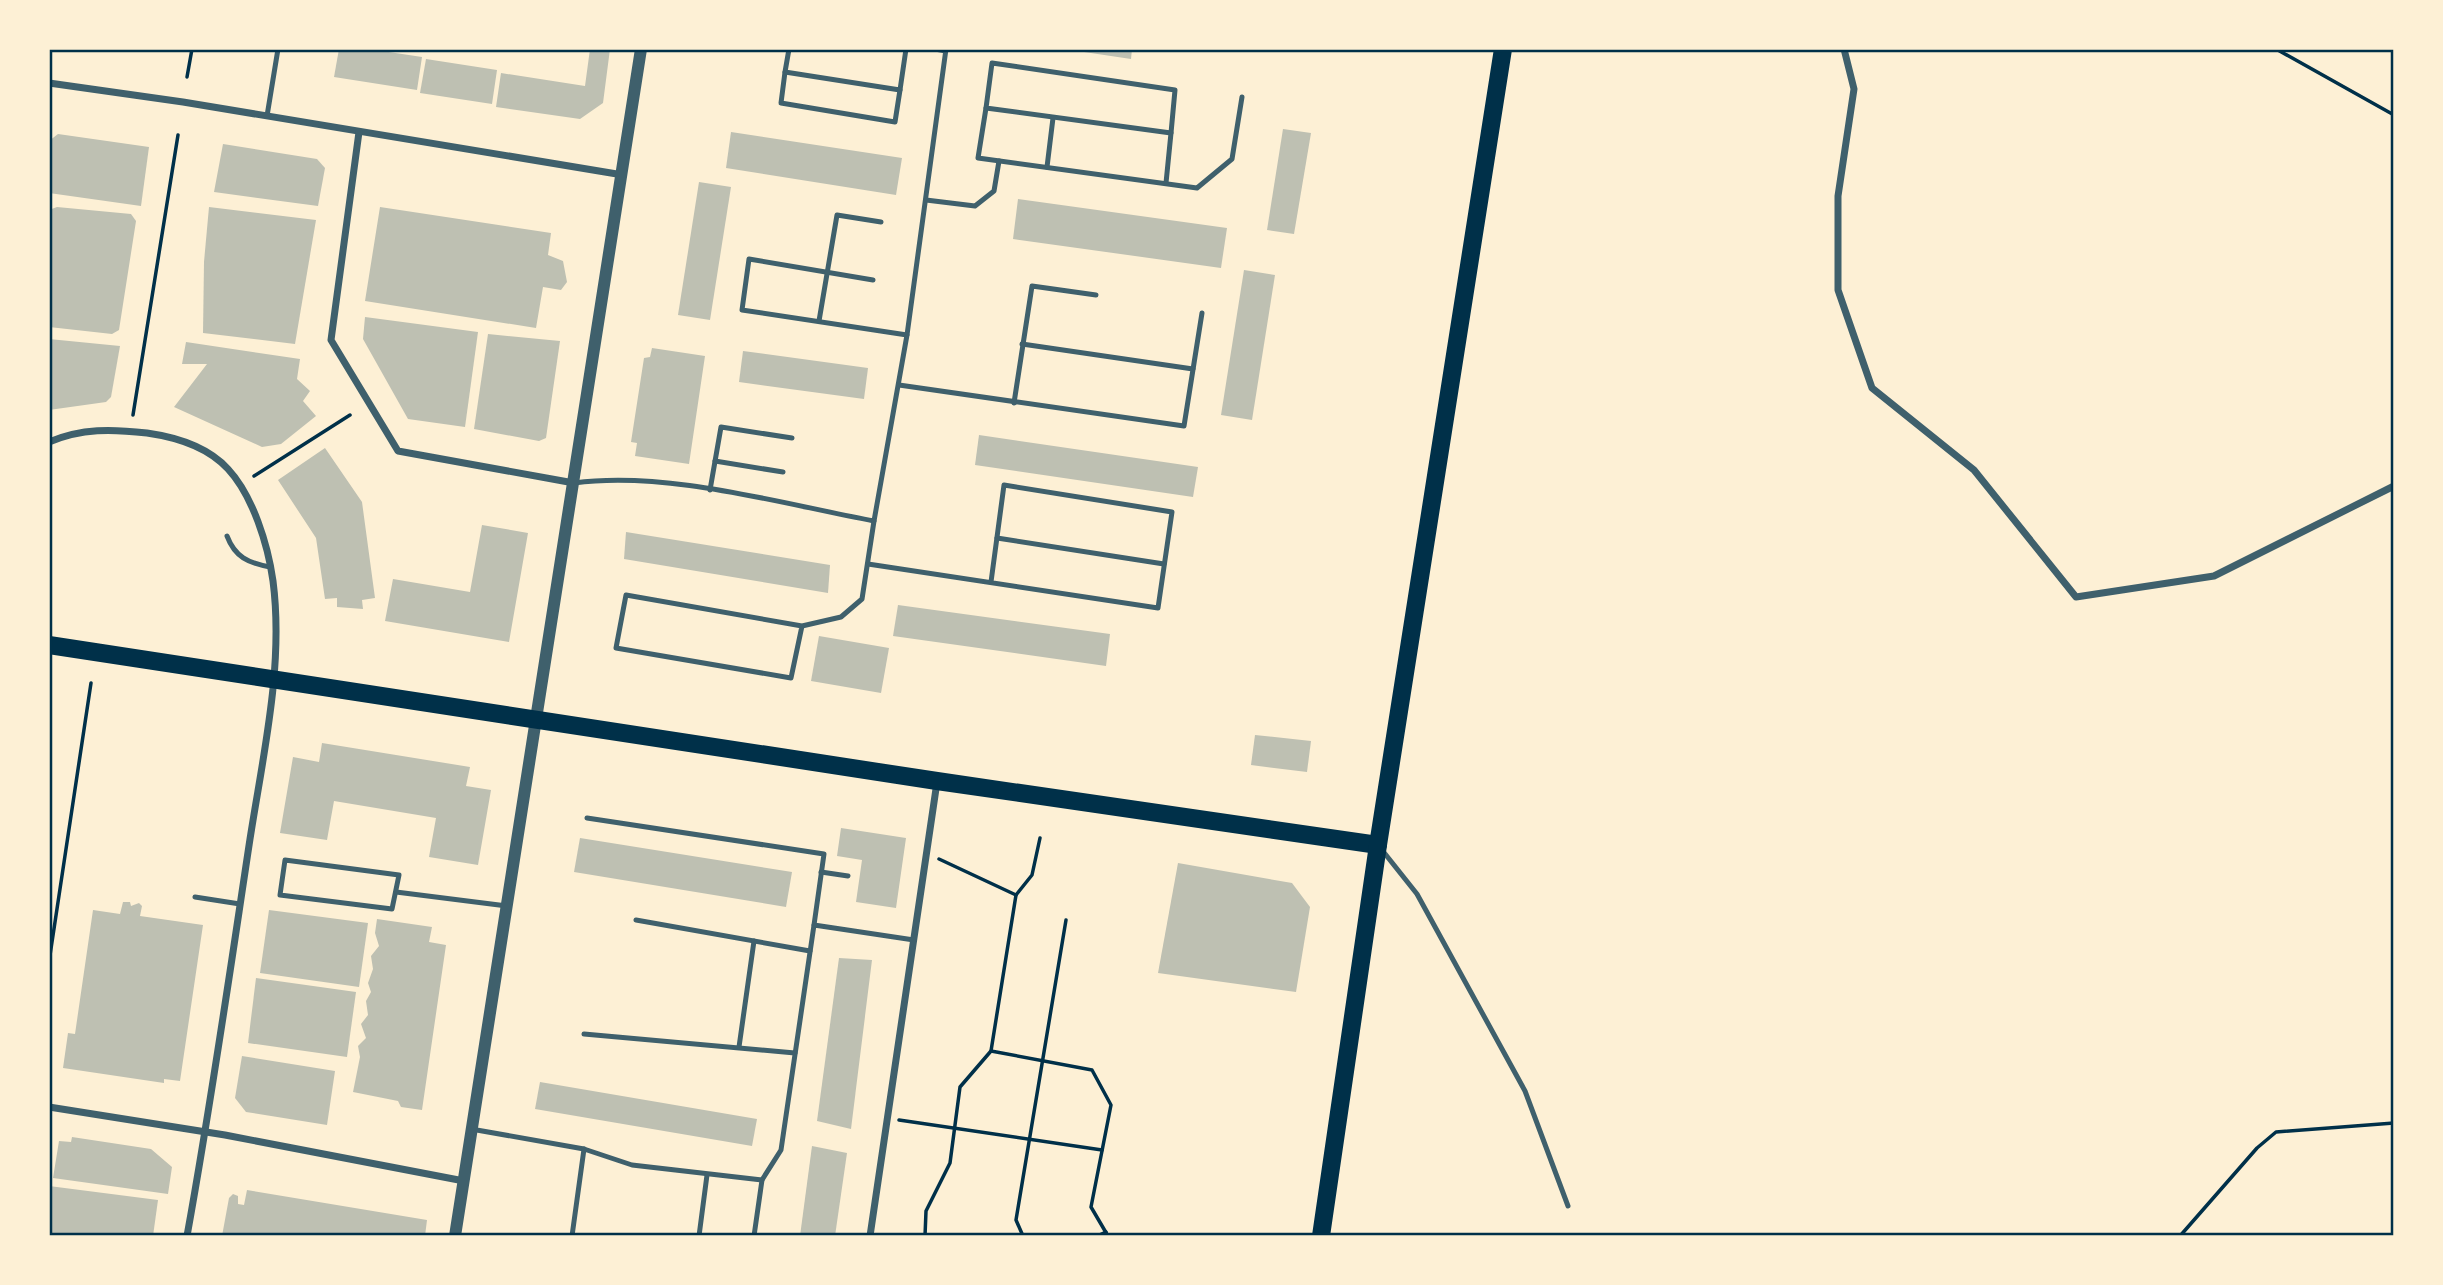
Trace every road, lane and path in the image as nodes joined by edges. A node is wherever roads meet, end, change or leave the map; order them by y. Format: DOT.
graph roads {
  1 [pos="192,49"];
  2 [pos="278,49"];
  3 [pos="641,49"];
  4 [pos="789,49"];
  5 [pos="906,49"];
  6 [pos="935,49"];
  7 [pos="1503,49"];
  8 [pos="1844,49"];
  9 [pos="2276,49"];
  10 [pos="946,50"];
  11 [pos="785,72"];
  12 [pos="187,77"];
  13 [pos="49,83"];
  14 [pos="900,90"];
  15 [pos="1242,97"];
  16 [pos="986,108"];
  17 [pos="2394,115"];
  18 [pos="267,116"];
  19 [pos="1053,118"];
  20 [pos="359,132"];
  21 [pos="1171,133"];
  22 [pos="178,135"];
  23 [pos="999,161"];
  24 [pos="1047,167"];
  25 [pos="623,176"];
  26 [pos="1166,183"];
  27 [pos="926,200"];
  28 [pos="881,222"];
  29 [pos="827,271"];
  30 [pos="873,280"];
  31 [pos="1096,295"];
  32 [pos="1202,313"];
  33 [pos="819,321"];
  34 [pos="907,335"];
  35 [pos="1022,344"];
  36 [pos="1193,369"];
  37 [pos="899,385"];
  38 [pos="1014,403"];
  39 [pos="133,415"];
  40 [pos="350,415"];
  41 [pos="792,438"];
  42 [pos="49,442"];
  43 [pos="715,461"];
  44 [pos="783,472"];
  45 [pos="254,476"];
  46 [pos="574,483"];
  47 [pos="2394,486"];
  48 [pos="710,490"];
  49 [pos="874,521"];
  50 [pos="227,536"];
  51 [pos="997,538"];
  52 [pos="868,564"];
  53 [pos="1164,564"];
  54 [pos="270,567"];
  55 [pos="991,582"];
  56 [pos="802,626"];
  57 [pos="49,645"];
  58 [pos="274,680"];
  59 [pos="91,683"];
  60 [pos="536,719"];
  61 [pos="937,781"];
  62 [pos="587,818"];
  63 [pos="1040,838"];
  64 [pos="1378,845"];
  65 [pos="939,859"];
  66 [pos="821,872"];
  67 [pos="848,876"];
  68 [pos="396,892"];
  69 [pos="1016,895"];
  70 [pos="195,897"];
  71 [pos="240,904"];
  72 [pos="507,906"];
  73 [pos="636,920"];
  74 [pos="1066,920"];
  75 [pos="814,925"];
  76 [pos="914,940"];
  77 [pos="754,941"];
  78 [pos="810,951"];
  79 [pos="49,962"];
  80 [pos="584,1034"];
  81 [pos="739,1047"];
  82 [pos="991,1051"];
  83 [pos="795,1052"];
  84 [pos="1041,1060"];
  85 [pos="49,1107"];
  86 [pos="897,1120"];
  87 [pos="2394,1123"];
  88 [pos="954,1126"];
  89 [pos="471,1129"];
  90 [pos="206,1132"];
  91 [pos="1028,1139"];
  92 [pos="584,1149"];
  93 [pos="1101,1150"];
  94 [pos="708,1175"];
  95 [pos="762,1180"];
  96 [pos="464,1181"];
  97 [pos="1568,1206"];
  98 [pos="1107,1234"];
  99 [pos="187,1236"];
  100 [pos="455,1236"];
  101 [pos="572,1236"];
  102 [pos="699,1236"];
  103 [pos="754,1236"];
  104 [pos="870,1236"];
  105 [pos="925,1236"];
  106 [pos="1023,1236"];
  107 [pos="1097,1236"];
  108 [pos="1321,1236"];
  109 [pos="2180,1236"];
  1 -- 12 [label="path"];
  2 -- 18 [label="lane"];
  3 -- 25 [label="street"];
  4 -- 11 [label="lane"];
  5 -- 14 [label="lane"];
  6 -- 10 [label="lane"];
  7 -- 64 [label="main road"];
  8 -- 47 [label="street"];
  9 -- 17 [label="path"];
  10 -- 27 [label="lane"];
  11 -- 14 [label="lane"];
  11 -- 14 [label="lane"];
  13 -- 18 [label="street"];
  15 -- 26 [label="lane"];
  16 -- 19 [label="lane"];
  16 -- 21 [label="lane"];
  16 -- 23 [label="lane"];
  18 -- 20 [label="street"];
  19 -- 21 [label="lane"];
  19 -- 24 [label="lane"];
  20 -- 25 [label="street"];
  20 -- 46 [label="street"];
  21 -- 26 [label="lane"];
  22 -- 39 [label="path"];
  23 -- 24 [label="lane"];
  23 -- 27 [label="lane"];
  24 -- 26 [label="lane"];
  25 -- 46 [label="street"];
  27 -- 34 [label="lane"];
  28 -- 29 [label="lane"];
  29 -- 30 [label="lane"];
  29 -- 33 [label="lane"];
  29 -- 33 [label="lane"];
  31 -- 35 [label="lane"];
  32 -- 36 [label="lane"];
  33 -- 34 [label="lane"];
  34 -- 37 [label="lane"];
  35 -- 36 [label="lane"];
  35 -- 38 [label="lane"];
  36 -- 38 [label="lane"];
  37 -- 38 [label="lane"];
  37 -- 49 [label="lane"];
  40 -- 45 [label="path"];
  41 -- 43 [label="lane"];
  42 -- 54 [label="street"];
  43 -- 44 [label="lane"];
  43 -- 48 [label="lane"];
  46 -- 48 [label="lane"];
  46 -- 60 [label="street"];
  48 -- 49 [label="lane"];
  49 -- 52 [label="lane"];
  50 -- 54 [label="lane"];
  51 -- 53 [label="lane"];
  51 -- 53 [label="lane"];
  51 -- 55 [label="lane"];
  52 -- 55 [label="lane"];
  52 -- 56 [label="lane"];
  53 -- 55 [label="lane"];
  54 -- 58 [label="street"];
  56 -- 56 [label="lane"];
  57 -- 58 [label="main road"];
  58 -- 60 [label="main road"];
  58 -- 71 [label="street"];
  59 -- 79 [label="path"];
  60 -- 61 [label="main road"];
  60 -- 72 [label="street"];
  61 -- 64 [label="main road"];
  61 -- 76 [label="street"];
  62 -- 66 [label="lane"];
  63 -- 69 [label="path"];
  64 -- 97 [label="lane"];
  64 -- 108 [label="main road"];
  65 -- 69 [label="path"];
  66 -- 67 [label="lane"];
  66 -- 75 [label="lane"];
  68 -- 68 [label="lane"];
  68 -- 72 [label="lane"];
  69 -- 82 [label="path"];
  70 -- 71 [label="lane"];
  71 -- 90 [label="street"];
  72 -- 89 [label="street"];
  73 -- 77 [label="lane"];
  74 -- 84 [label="path"];
  75 -- 76 [label="lane"];
  75 -- 78 [label="lane"];
  76 -- 104 [label="street"];
  77 -- 78 [label="lane"];
  77 -- 81 [label="lane"];
  78 -- 83 [label="lane"];
  80 -- 81 [label="lane"];
  81 -- 83 [label="lane"];
  82 -- 84 [label="path"];
  82 -- 88 [label="path"];
  83 -- 95 [label="lane"];
  84 -- 91 [label="path"];
  84 -- 93 [label="path"];
  85 -- 90 [label="street"];
  86 -- 88 [label="path"];
  87 -- 109 [label="path"];
  88 -- 91 [label="path"];
  88 -- 105 [label="path"];
  89 -- 92 [label="lane"];
  89 -- 96 [label="street"];
  90 -- 96 [label="street"];
  90 -- 99 [label="street"];
  91 -- 93 [label="path"];
  91 -- 106 [label="path"];
  92 -- 94 [label="lane"];
  92 -- 101 [label="lane"];
  93 -- 98 [label="path"];
  94 -- 95 [label="lane"];
  94 -- 102 [label="lane"];
  95 -- 103 [label="lane"];
  96 -- 100 [label="street"];
  98 -- 107 [label="path"];
}
